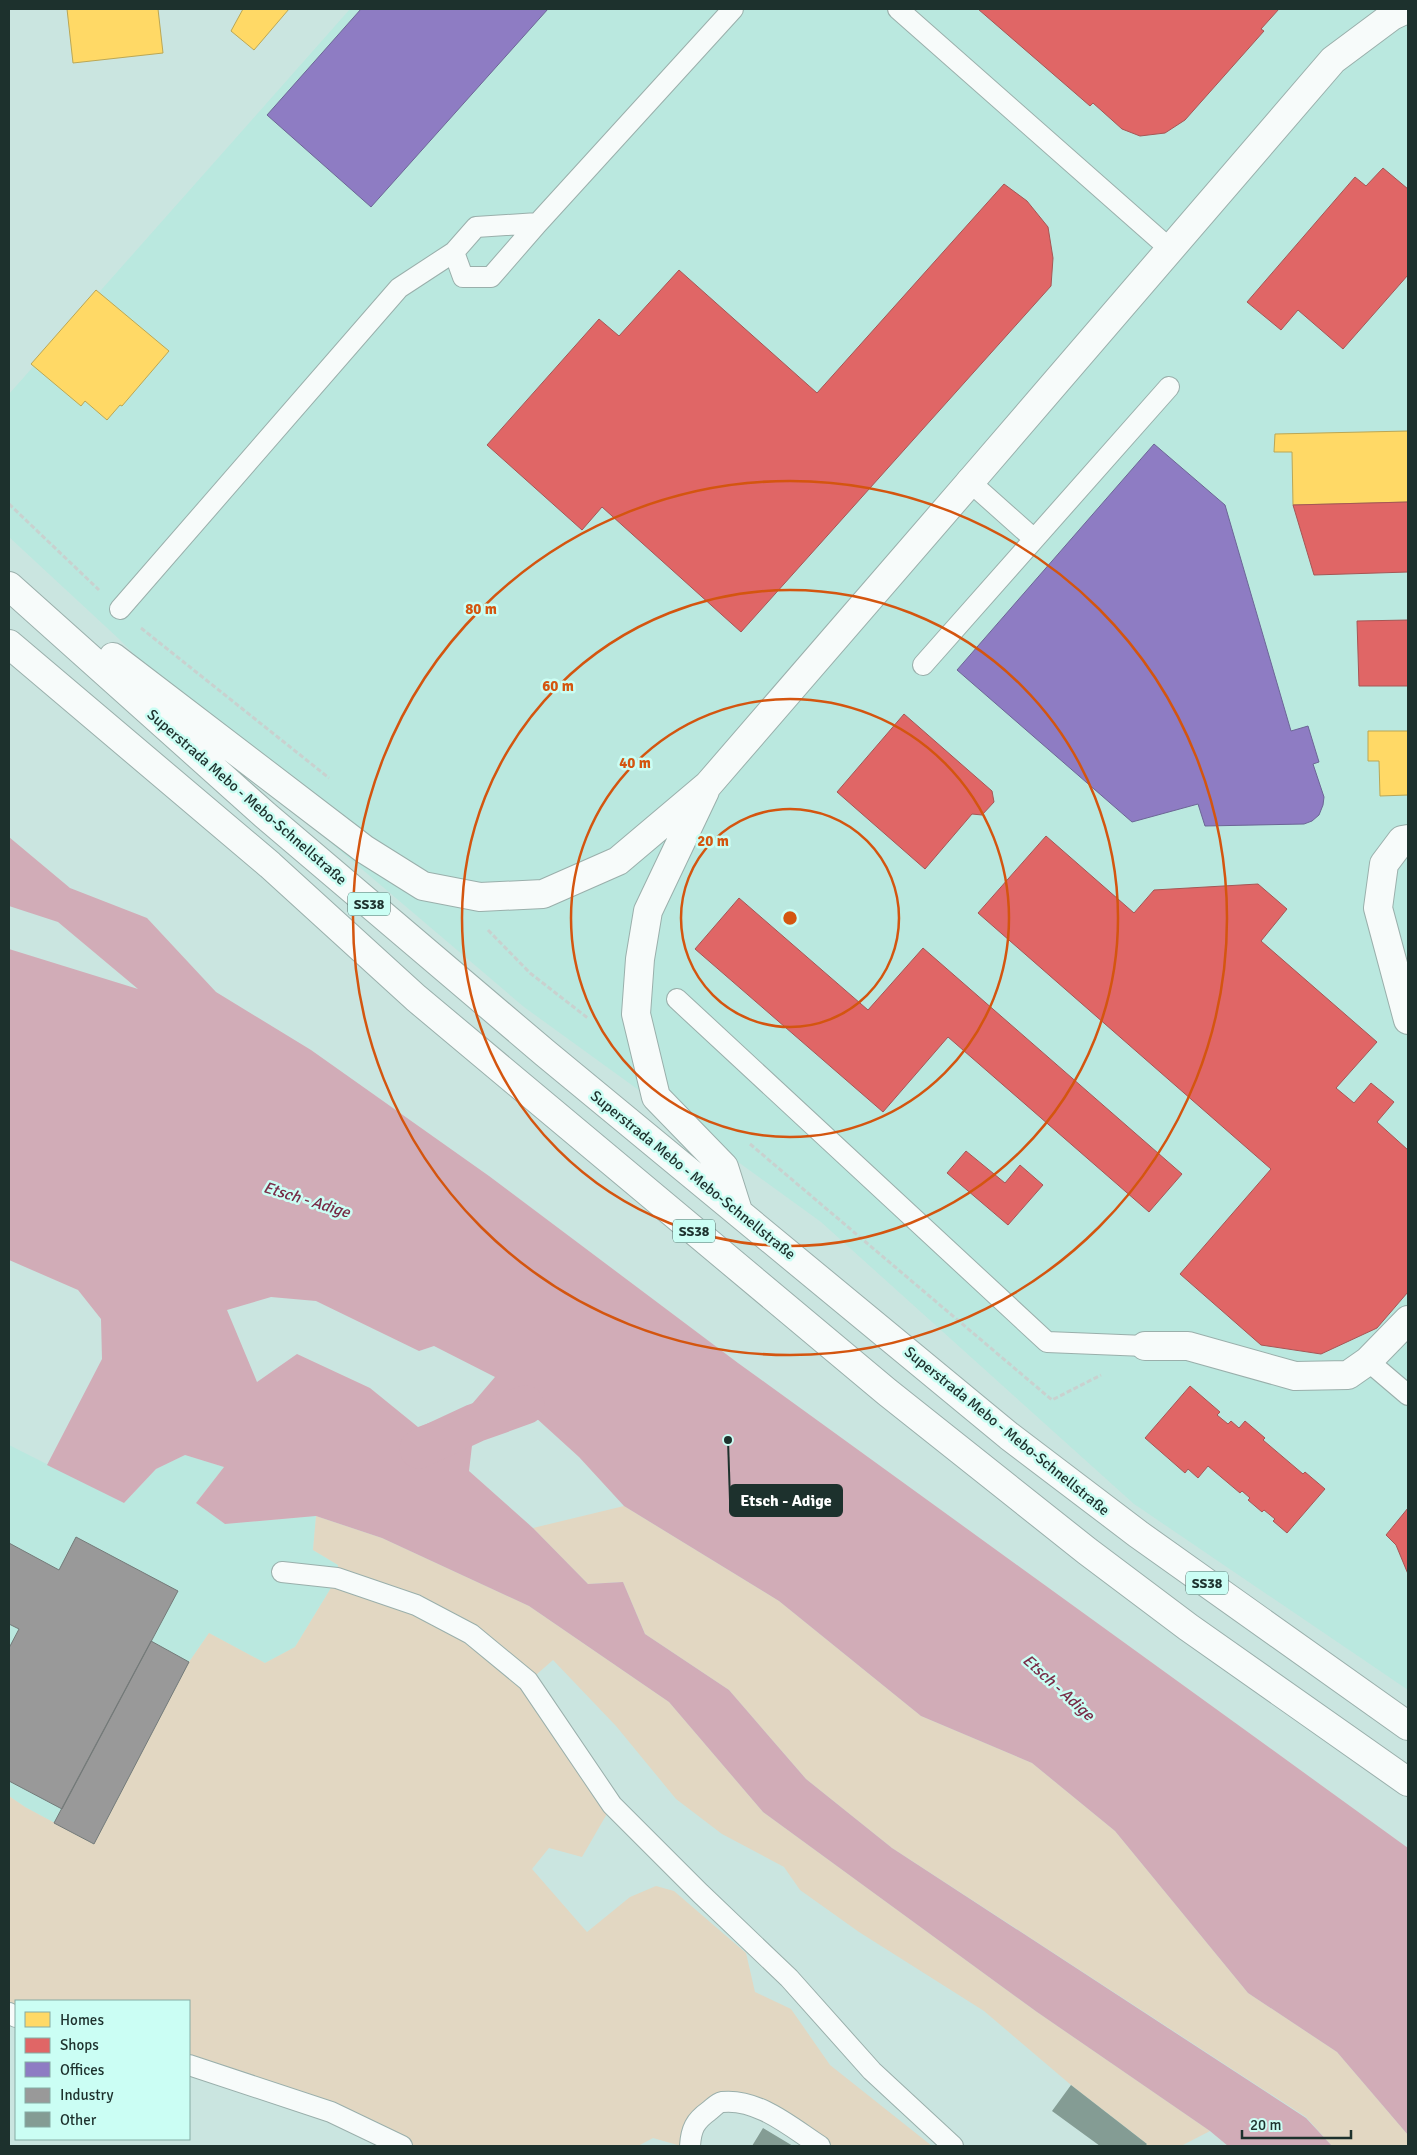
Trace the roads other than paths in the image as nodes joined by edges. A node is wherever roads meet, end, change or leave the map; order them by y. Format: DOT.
graph roads {
  1 [pos="734,9"];
  2 [pos="898,9"];
  3 [pos="1407,9"];
  4 [pos="538,223"];
  5 [pos="1170,249"];
  6 [pos="454,252"];
  7 [pos="1169,387"];
  8 [pos="970,482"];
  9 [pos="1034,539"];
  10 [pos="9,577"];
  11 [pos="9,586"];
  12 [pos="120,609"];
  13 [pos="9,644"];
  14 [pos="923,665"];
  15 [pos="708,785"];
  16 [pos="1408,839"];
  17 [pos="677,999"];
  18 [pos="1408,1020"];
  19 [pos="738,1211"];
  20 [pos="1408,1320"];
  21 [pos="1146,1346"];
  22 [pos="1368,1362"];
  23 [pos="1408,1395"];
  24 [pos="282,1572"];
  25 [pos="1408,1726"];
  26 [pos="1408,1782"];
  27 [pos="190,2065"];
  28 [pos="402,2146"];
  29 [pos="690,2146"];
  30 [pos="820,2146"];
  31 [pos="953,2146"];
  1 -- 4 [label="lane"];
  2 -- 5 [label="lane"];
  3 -- 5 [label="main road"];
  4 -- 6 [label="lane"];
  4 -- 6 [label="lane"];
  5 -- 8 [label="main road"];
  6 -- 12 [label="lane"];
  7 -- 9 [label="lane"];
  8 -- 9 [label="lane"];
  8 -- 15 [label="main road"];
  9 -- 14 [label="lane"];
  10 -- 15 [label="main road"];
  11 -- 19 [label="main road, Superstrada Mebo - Mebo-Schnellstraße / SS38"];
  13 -- 26 [label="main road, SS38"];
  15 -- 19 [label="main road"];
  16 -- 18 [label="main road"];
  17 -- 21 [label="lane"];
  19 -- 25 [label="main road, Superstrada Mebo - Mebo-Schnellstraße / SS38"];
  20 -- 22 [label="main road"];
  21 -- 22 [label="main road"];
  22 -- 23 [label="lane"];
  24 -- 31 [label="lane"];
  27 -- 28 [label="lane"];
  29 -- 30 [label="lane"];
}
